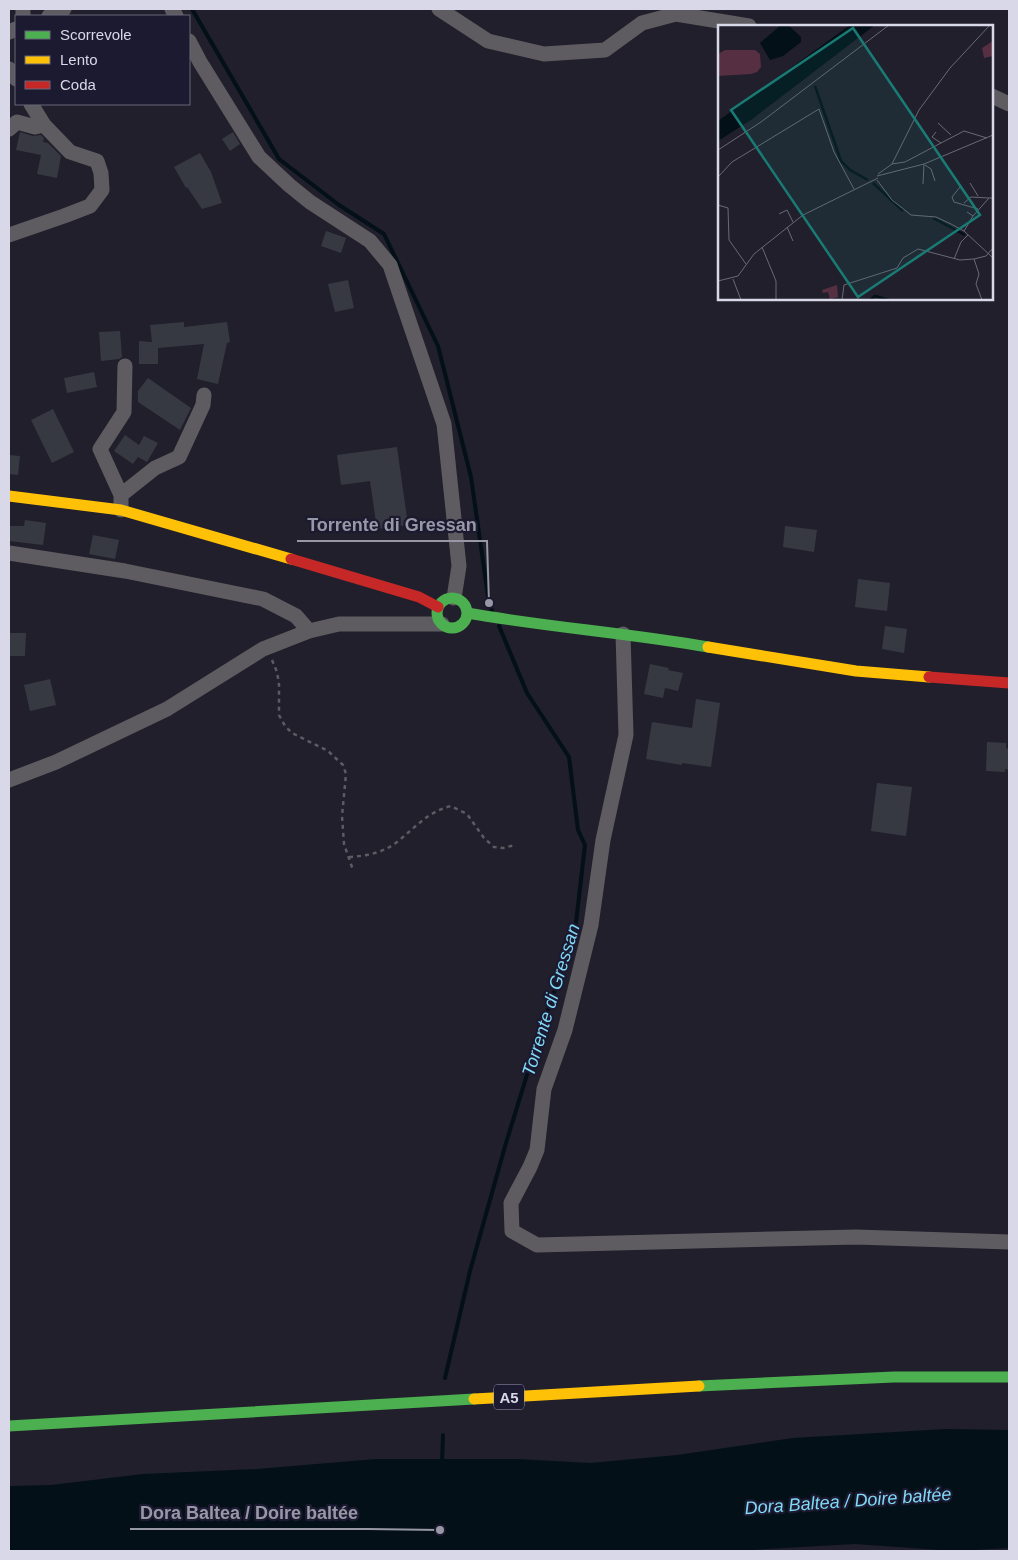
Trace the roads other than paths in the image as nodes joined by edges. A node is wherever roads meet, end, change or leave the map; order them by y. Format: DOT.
graph roads {
  1 [pos="64,9"];
  2 [pos="439,9"];
  3 [pos="51,15"];
  4 [pos="743,25"];
  5 [pos="190,43"];
  6 [pos="993,96"];
  7 [pos="1009,104"];
  8 [pos="32,105"];
  9 [pos="44,125"];
  10 [pos="9,129"];
  11 [pos="9,235"];
  12 [pos="125,366"];
  13 [pos="204,395"];
  14 [pos="9,496"];
  15 [pos="121,502"];
  16 [pos="9,553"];
  17 [pos="454,598"];
  18 [pos="438,607"];
  19 [pos="467,613"];
  20 [pos="442,624"];
  21 [pos="309,631"];
  22 [pos="623,634"];
  23 [pos="1009,683"];
  24 [pos="9,780"];
  25 [pos="1009,1242"];
  26 [pos="1009,1377"];
  27 [pos="9,1426"];
  1 -- 3 [label="street"];
  2 -- 4 [label="street"];
  5 -- 17 [label="street"];
  6 -- 7 [label="street"];
  8 -- 9 [label="street"];
  9 -- 10 [label="street"];
  9 -- 11 [label="street"];
  12 -- 15 [label="street"];
  13 -- 15 [label="street"];
  14 -- 15 [label="main road"];
  15 -- 18 [label="main road"];
  16 -- 21 [label="street"];
  17 -- 18 [label="main road"];
  17 -- 19 [label="main road"];
  18 -- 20 [label="main road"];
  19 -- 20 [label="main road"];
  19 -- 22 [label="main road"];
  20 -- 21 [label="street"];
  21 -- 24 [label="street"];
  22 -- 23 [label="main road"];
  22 -- 25 [label="street"];
  26 -- 27 [label="main road, A5"];
}
